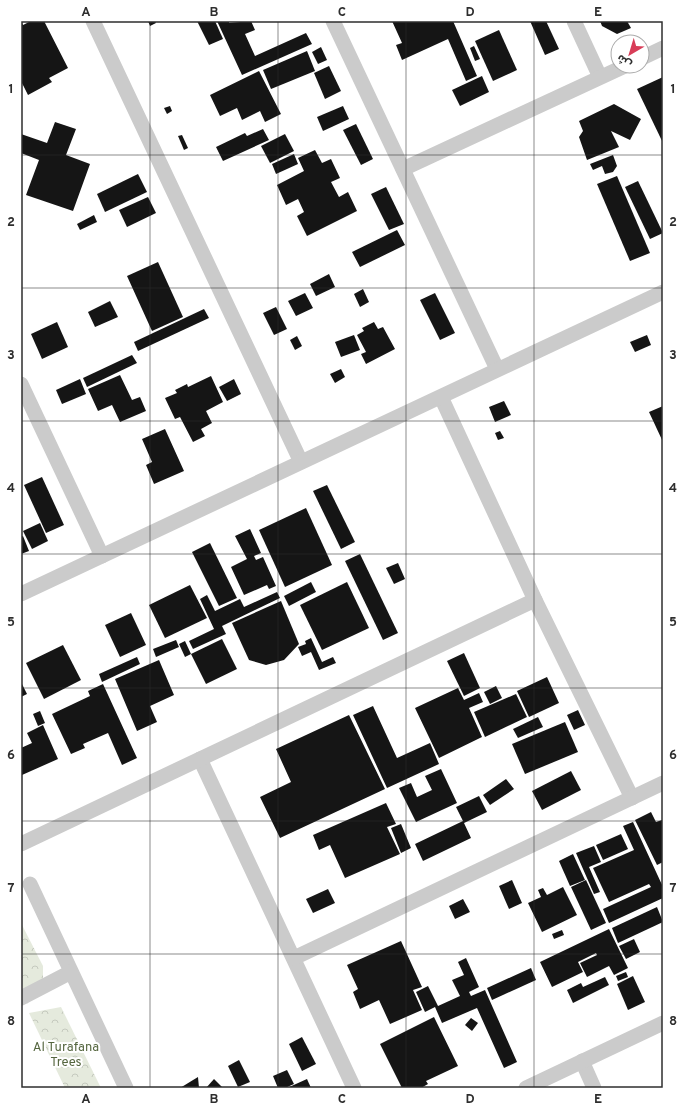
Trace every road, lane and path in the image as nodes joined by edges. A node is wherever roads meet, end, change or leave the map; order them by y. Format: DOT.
graph roads {
  1 [pos="93,21"];
  2 [pos="333,21"];
  3 [pos="574,21"];
  4 [pos="663,48"];
  5 [pos="650,54"];
  6 [pos="610,73"];
  7 [pos="600,77"];
  8 [pos="403,169"];
  9 [pos="663,292"];
  10 [pos="498,369"];
  11 [pos="21,384"];
  12 [pos="441,397"];
  13 [pos="301,462"];
  14 [pos="102,556"];
  15 [pos="21,594"];
  16 [pos="535,600"];
  17 [pos="200,759"];
  18 [pos="663,783"];
  19 [pos="632,798"];
  20 [pos="21,844"];
  21 [pos="30,884"];
  22 [pos="294,958"];
  23 [pos="72,972"];
  24 [pos="21,998"];
  25 [pos="663,1023"];
  26 [pos="582,1061"];
  27 [pos="126,1088"];
  28 [pos="354,1088"];
  29 [pos="526,1088"];
  30 [pos="594,1088"];
  1 -- 13 [label="street"];
  2 -- 8 [label="street"];
  3 -- 7 [label="street"];
  4 -- 5 [label="street"];
  6 -- 7 [label="street"];
  7 -- 8 [label="street"];
  8 -- 10 [label="street"];
  9 -- 10 [label="street"];
  10 -- 12 [label="street"];
  11 -- 14 [label="street"];
  12 -- 13 [label="street"];
  12 -- 16 [label="street"];
  13 -- 14 [label="street"];
  14 -- 15 [label="street"];
  16 -- 17 [label="street"];
  16 -- 19 [label="street"];
  17 -- 20 [label="street"];
  17 -- 22 [label="street"];
  18 -- 19 [label="street"];
  19 -- 22 [label="street"];
  21 -- 23 [label="street"];
  22 -- 28 [label="street"];
  23 -- 24 [label="street"];
  23 -- 27 [label="street"];
  25 -- 26 [label="street"];
  26 -- 29 [label="street"];
  26 -- 30 [label="street"];
}
